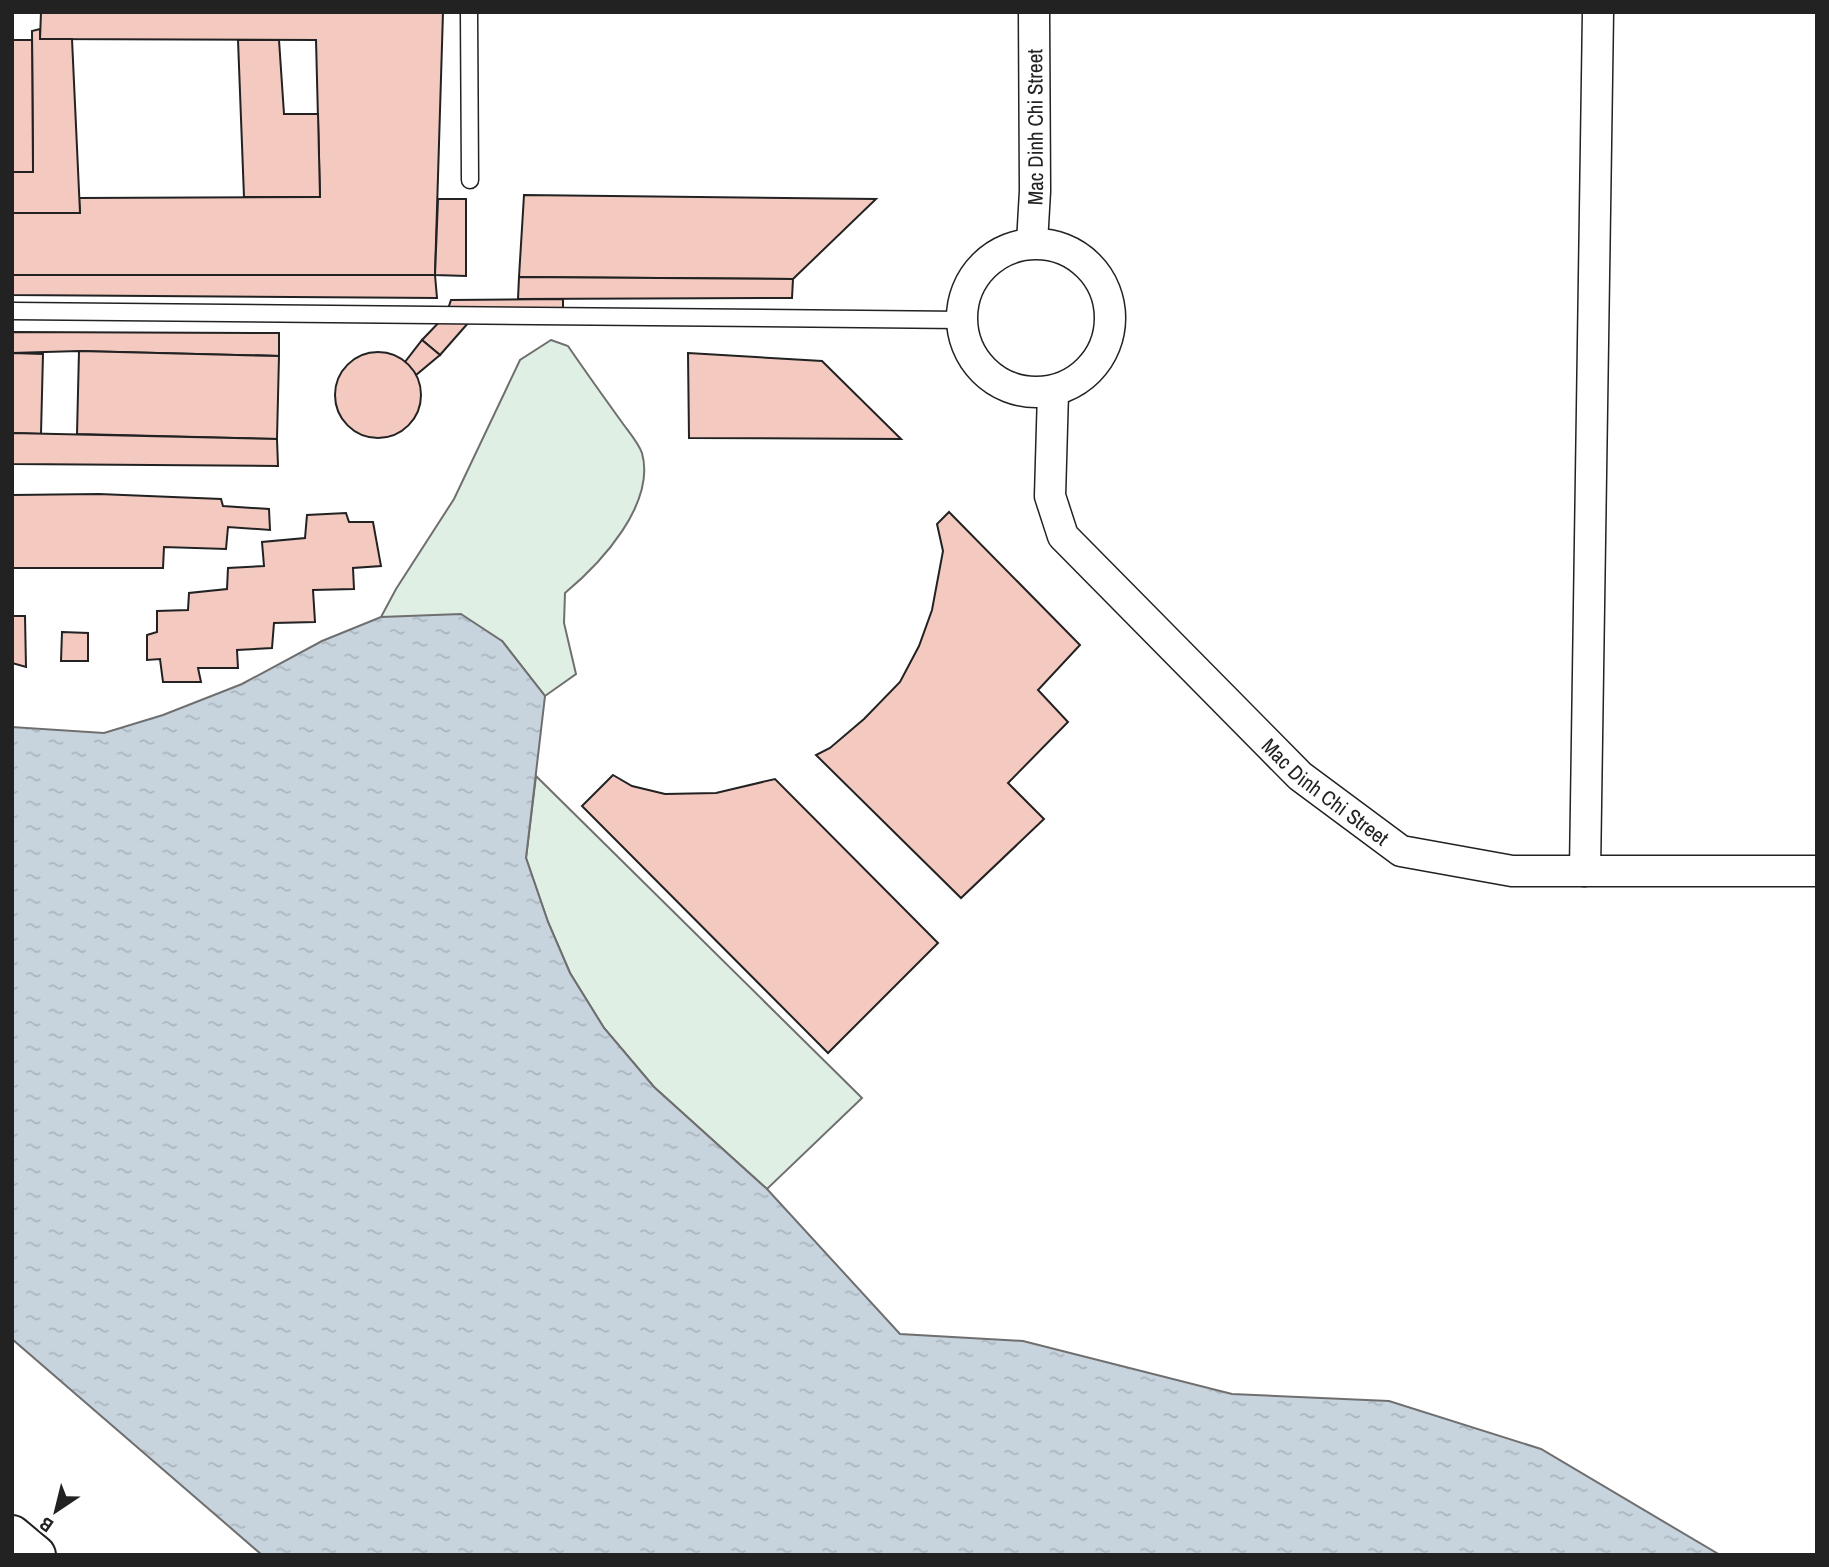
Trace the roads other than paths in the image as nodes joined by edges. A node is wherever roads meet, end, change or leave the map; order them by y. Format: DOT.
graph roads {
  1 [pos="469,12"];
  2 [pos="1034,12"];
  3 [pos="1598,12"];
  4 [pos="470,180"];
  5 [pos="1032,243"];
  6 [pos="12,311"];
  7 [pos="962,320"];
  8 [pos="1053,392"];
  9 [pos="1586,871"];
  10 [pos="1817,871"];
  11 [pos="12,1535"];
  12 [pos="36,1555"];
  1 -- 4 [label="lane"];
  2 -- 5 [label="street, Mac Dinh Chi Street"];
  3 -- 9 [label="street"];
  5 -- 7 [label="street"];
  5 -- 8 [label="street"];
  6 -- 7 [label="lane"];
  7 -- 8 [label="street"];
  8 -- 9 [label="street, Mac Dinh Chi Street"];
  9 -- 10 [label="street, Mac Dinh Chi Street"];
  11 -- 12 [label="main road"];
}
